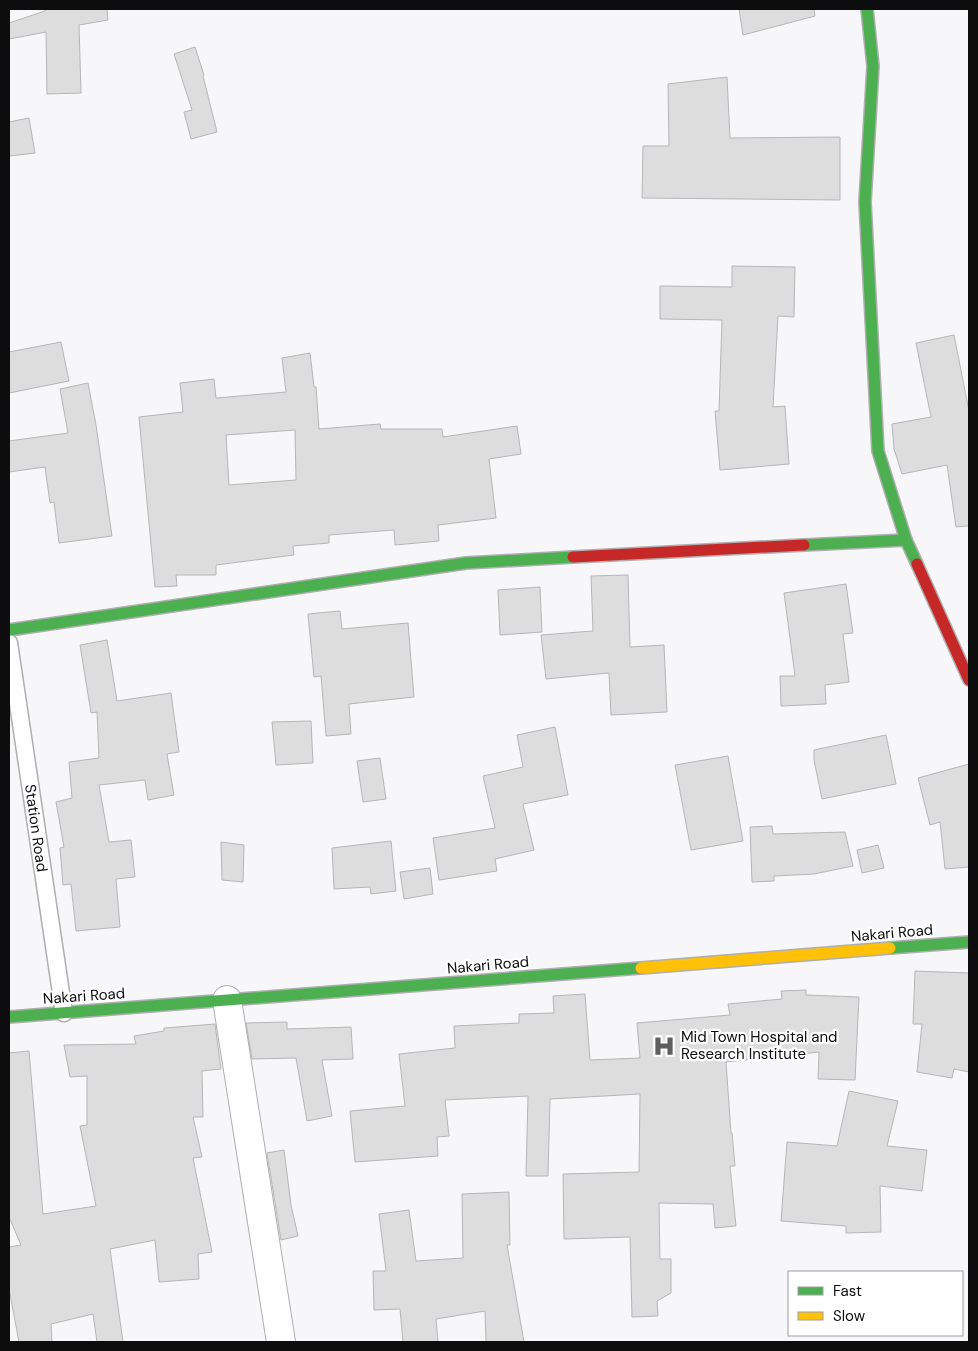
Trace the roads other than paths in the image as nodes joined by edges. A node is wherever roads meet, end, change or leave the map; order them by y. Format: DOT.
graph roads {
  1 [pos="867,9"];
  2 [pos="906,540"];
  3 [pos="9,630"];
  4 [pos="9,643"];
  5 [pos="969,680"];
  6 [pos="969,942"];
  7 [pos="227,1000"];
  8 [pos="64,1013"];
  9 [pos="9,1017"];
  10 [pos="281,1342"];
  1 -- 2 [label="street"];
  2 -- 3 [label="street"];
  2 -- 5 [label="street"];
  4 -- 8 [label="lane, Station Road"];
  6 -- 7 [label="street, Nakari Road"];
  7 -- 8 [label="street, Nakari Road"];
  7 -- 10 [label="street"];
  8 -- 9 [label="street, Nakari Road"];
}
